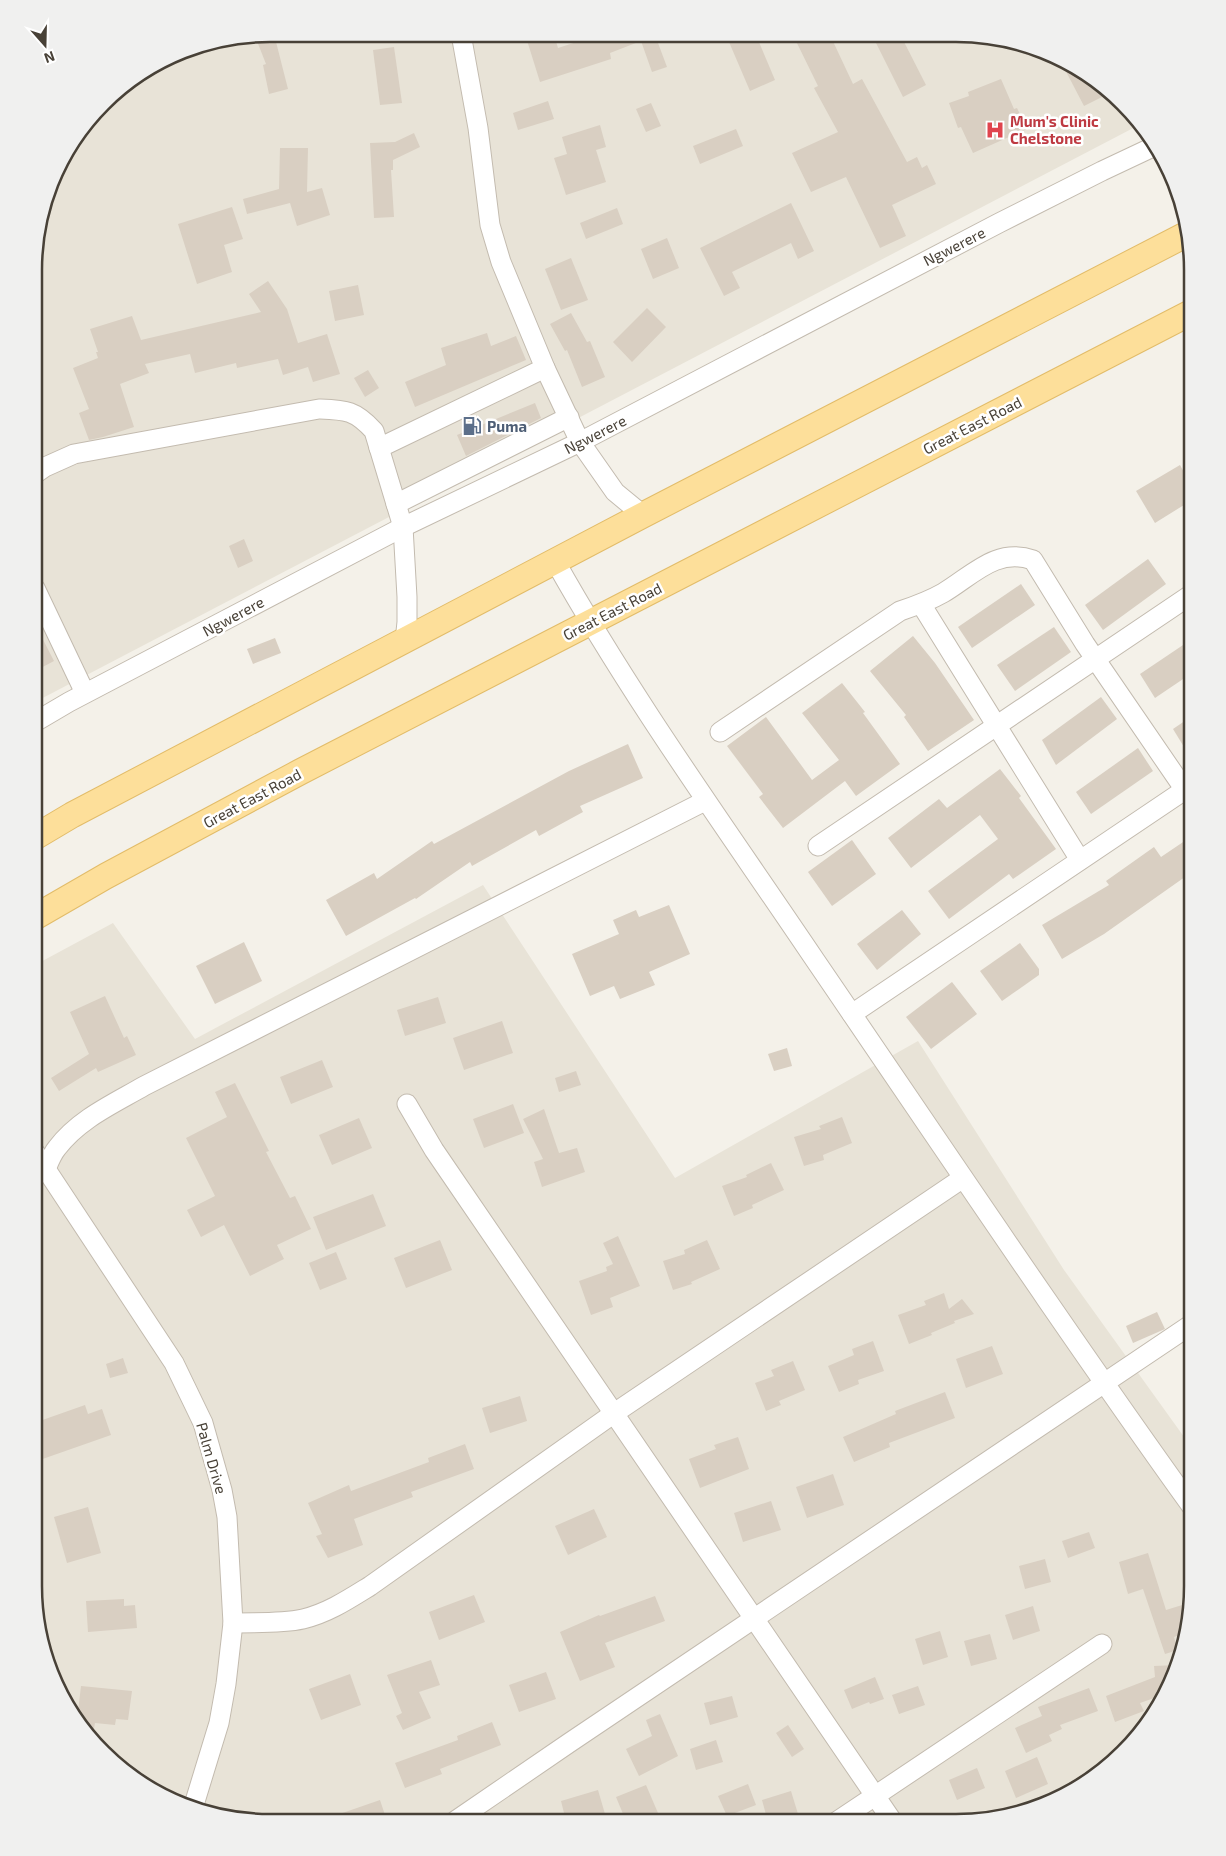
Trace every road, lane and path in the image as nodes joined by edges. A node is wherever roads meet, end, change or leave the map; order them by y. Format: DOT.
graph roads {
  1 [pos="462,42"];
  2 [pos="1148,149"];
  3 [pos="1181,237"];
  4 [pos="1184,316"];
  5 [pos="545,368"];
  6 [pos="568,417"];
  7 [pos="580,442"];
  8 [pos="379,448"];
  9 [pos="42,469"];
  10 [pos="396,504"];
  11 [pos="643,515"];
  12 [pos="403,527"];
  13 [pos="555,561"];
  14 [pos="1184,599"];
  15 [pos="42,602"];
  16 [pos="921,604"];
  17 [pos="590,622"];
  18 [pos="404,641"];
  19 [pos="1095,659"];
  20 [pos="86,693"];
  21 [pos="42,718"];
  22 [pos="998,726"];
  23 [pos="720,732"];
  24 [pos="1184,781"];
  25 [pos="1184,790"];
  26 [pos="705,801"];
  27 [pos="42,832"];
  28 [pos="818,846"];
  29 [pos="1080,860"];
  30 [pos="42,912"];
  31 [pos="852,1014"];
  32 [pos="407,1104"];
  33 [pos="42,1163"];
  34 [pos="46,1169"];
  35 [pos="963,1178"];
  36 [pos="1184,1329"];
  37 [pos="1104,1384"];
  38 [pos="613,1414"];
  39 [pos="1184,1497"];
  40 [pos="754,1618"];
  41 [pos="233,1623"];
  42 [pos="1102,1644"];
  43 [pos="875,1795"];
  44 [pos="195,1800"];
  45 [pos="465,1814"];
  46 [pos="848,1814"];
  47 [pos="888,1814"];
  1 -- 5 [label="street"];
  2 -- 7 [label="street, Ngwerere"];
  3 -- 11 [label="main road"];
  4 -- 17 [label="main road, Great East Road"];
  5 -- 6 [label="street"];
  5 -- 8 [label="street"];
  6 -- 7 [label="street"];
  6 -- 10 [label="street"];
  7 -- 11 [label="street"];
  7 -- 12 [label="street, Ngwerere"];
  8 -- 9 [label="street"];
  8 -- 10 [label="street"];
  10 -- 12 [label="street"];
  11 -- 13 [label="main road"];
  12 -- 18 [label="street"];
  12 -- 20 [label="street, Ngwerere"];
  13 -- 17 [label="street"];
  13 -- 18 [label="main road"];
  14 -- 19 [label="street"];
  15 -- 20 [label="street"];
  16 -- 19 [label="street"];
  16 -- 22 [label="street"];
  16 -- 23 [label="street"];
  17 -- 26 [label="street"];
  17 -- 30 [label="main road, Great East Road"];
  18 -- 27 [label="main road"];
  19 -- 22 [label="street"];
  19 -- 24 [label="street"];
  20 -- 21 [label="street, Ngwerere"];
  22 -- 28 [label="street"];
  22 -- 29 [label="street"];
  25 -- 29 [label="street"];
  26 -- 31 [label="street"];
  26 -- 34 [label="street"];
  29 -- 31 [label="street"];
  31 -- 35 [label="street"];
  32 -- 38 [label="street"];
  33 -- 34 [label="street, Palm Drive"];
  34 -- 41 [label="street, Palm Drive"];
  35 -- 37 [label="street"];
  35 -- 38 [label="street"];
  36 -- 37 [label="street"];
  37 -- 39 [label="street"];
  37 -- 40 [label="street"];
  38 -- 40 [label="street"];
  38 -- 41 [label="street"];
  40 -- 43 [label="street"];
  40 -- 45 [label="street"];
  41 -- 44 [label="street, Palm Drive"];
  42 -- 43 [label="street"];
  43 -- 46 [label="street"];
  43 -- 47 [label="street"];
}
